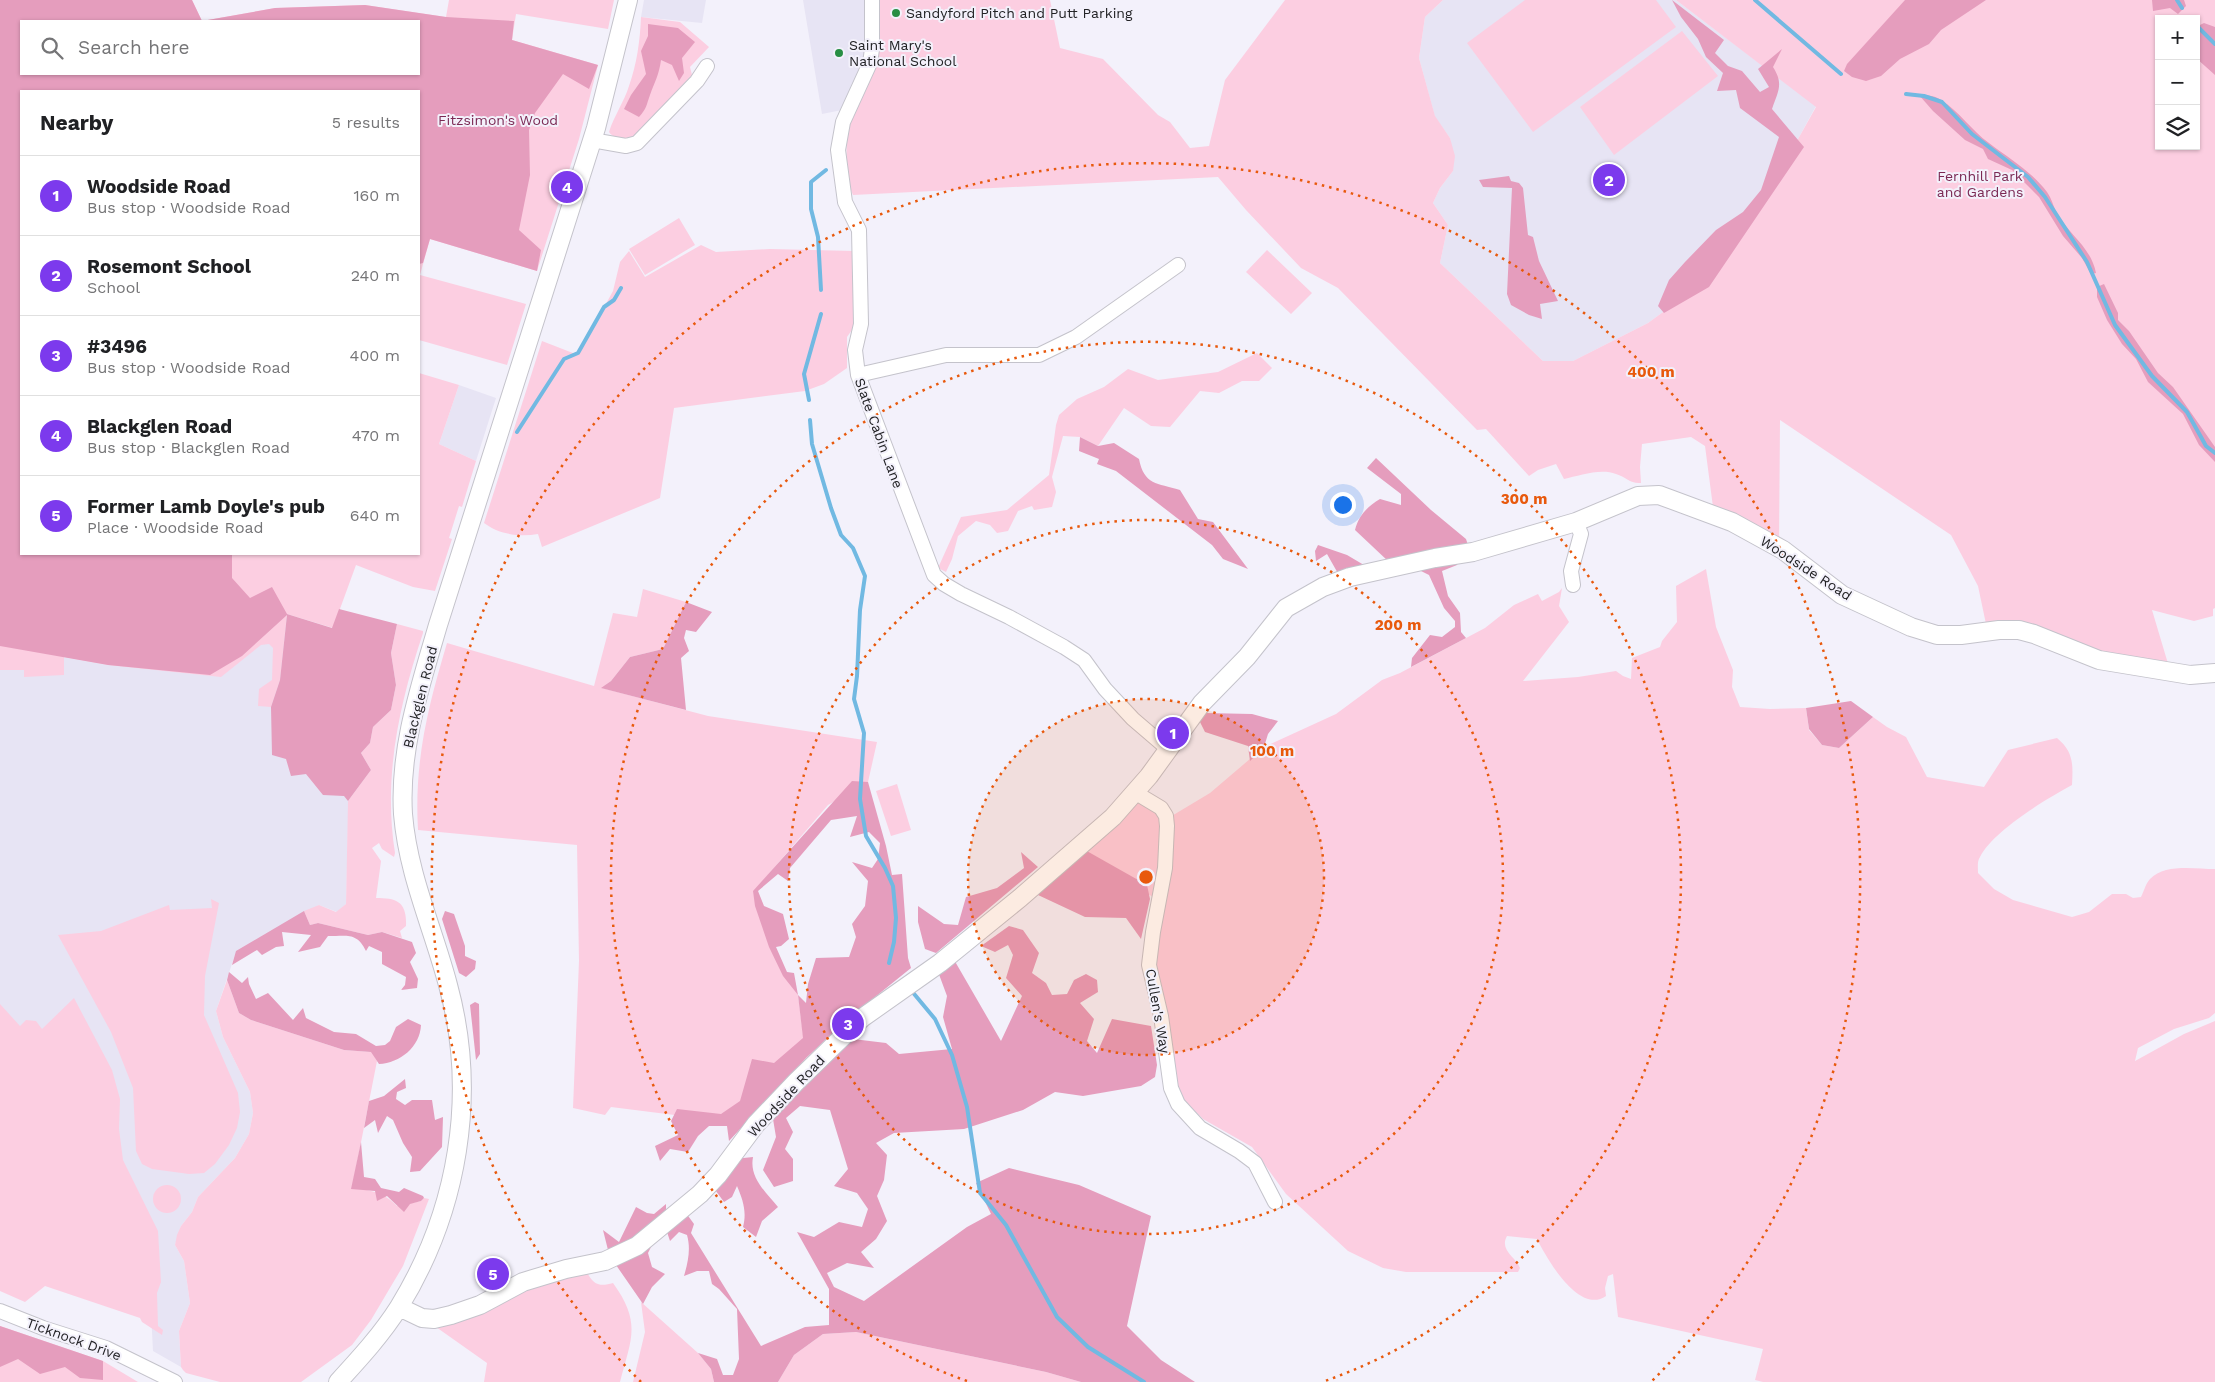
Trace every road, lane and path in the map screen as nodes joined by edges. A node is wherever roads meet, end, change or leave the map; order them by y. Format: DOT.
graph roads {
  1 [pos="628,0"];
  2 [pos="872,0"];
  3 [pos="707,66"];
  4 [pos="592,140"];
  5 [pos="1178,265"];
  6 [pos="858,375"];
  7 [pos="1576,522"];
  8 [pos="1573,585"];
  9 [pos="2215,673"];
  10 [pos="1168,749"];
  11 [pos="1136,793"];
  12 [pos="1274,1202"];
  13 [pos="399,1307"];
  14 [pos="0,1311"];
  15 [pos="175,1382"];
  16 [pos="338,1382"];
  1 -- 4 [label="street, Blackglen Road"];
  2 -- 6 [label="street, Slate Cabin Lane"];
  3 -- 4 [label="street"];
  4 -- 13 [label="street, Blackglen Road"];
  5 -- 6 [label="street"];
  6 -- 10 [label="street, Slate Cabin Lane"];
  7 -- 8 [label="street"];
  7 -- 9 [label="street, Woodside Road"];
  7 -- 10 [label="street, Woodside Road"];
  10 -- 11 [label="street, Woodside Road"];
  11 -- 12 [label="street, Cullen's Way"];
  11 -- 13 [label="street, Woodside Road"];
  13 -- 16 [label="street, Blackglen Road"];
  14 -- 15 [label="street, Ticknock Drive"];
}
